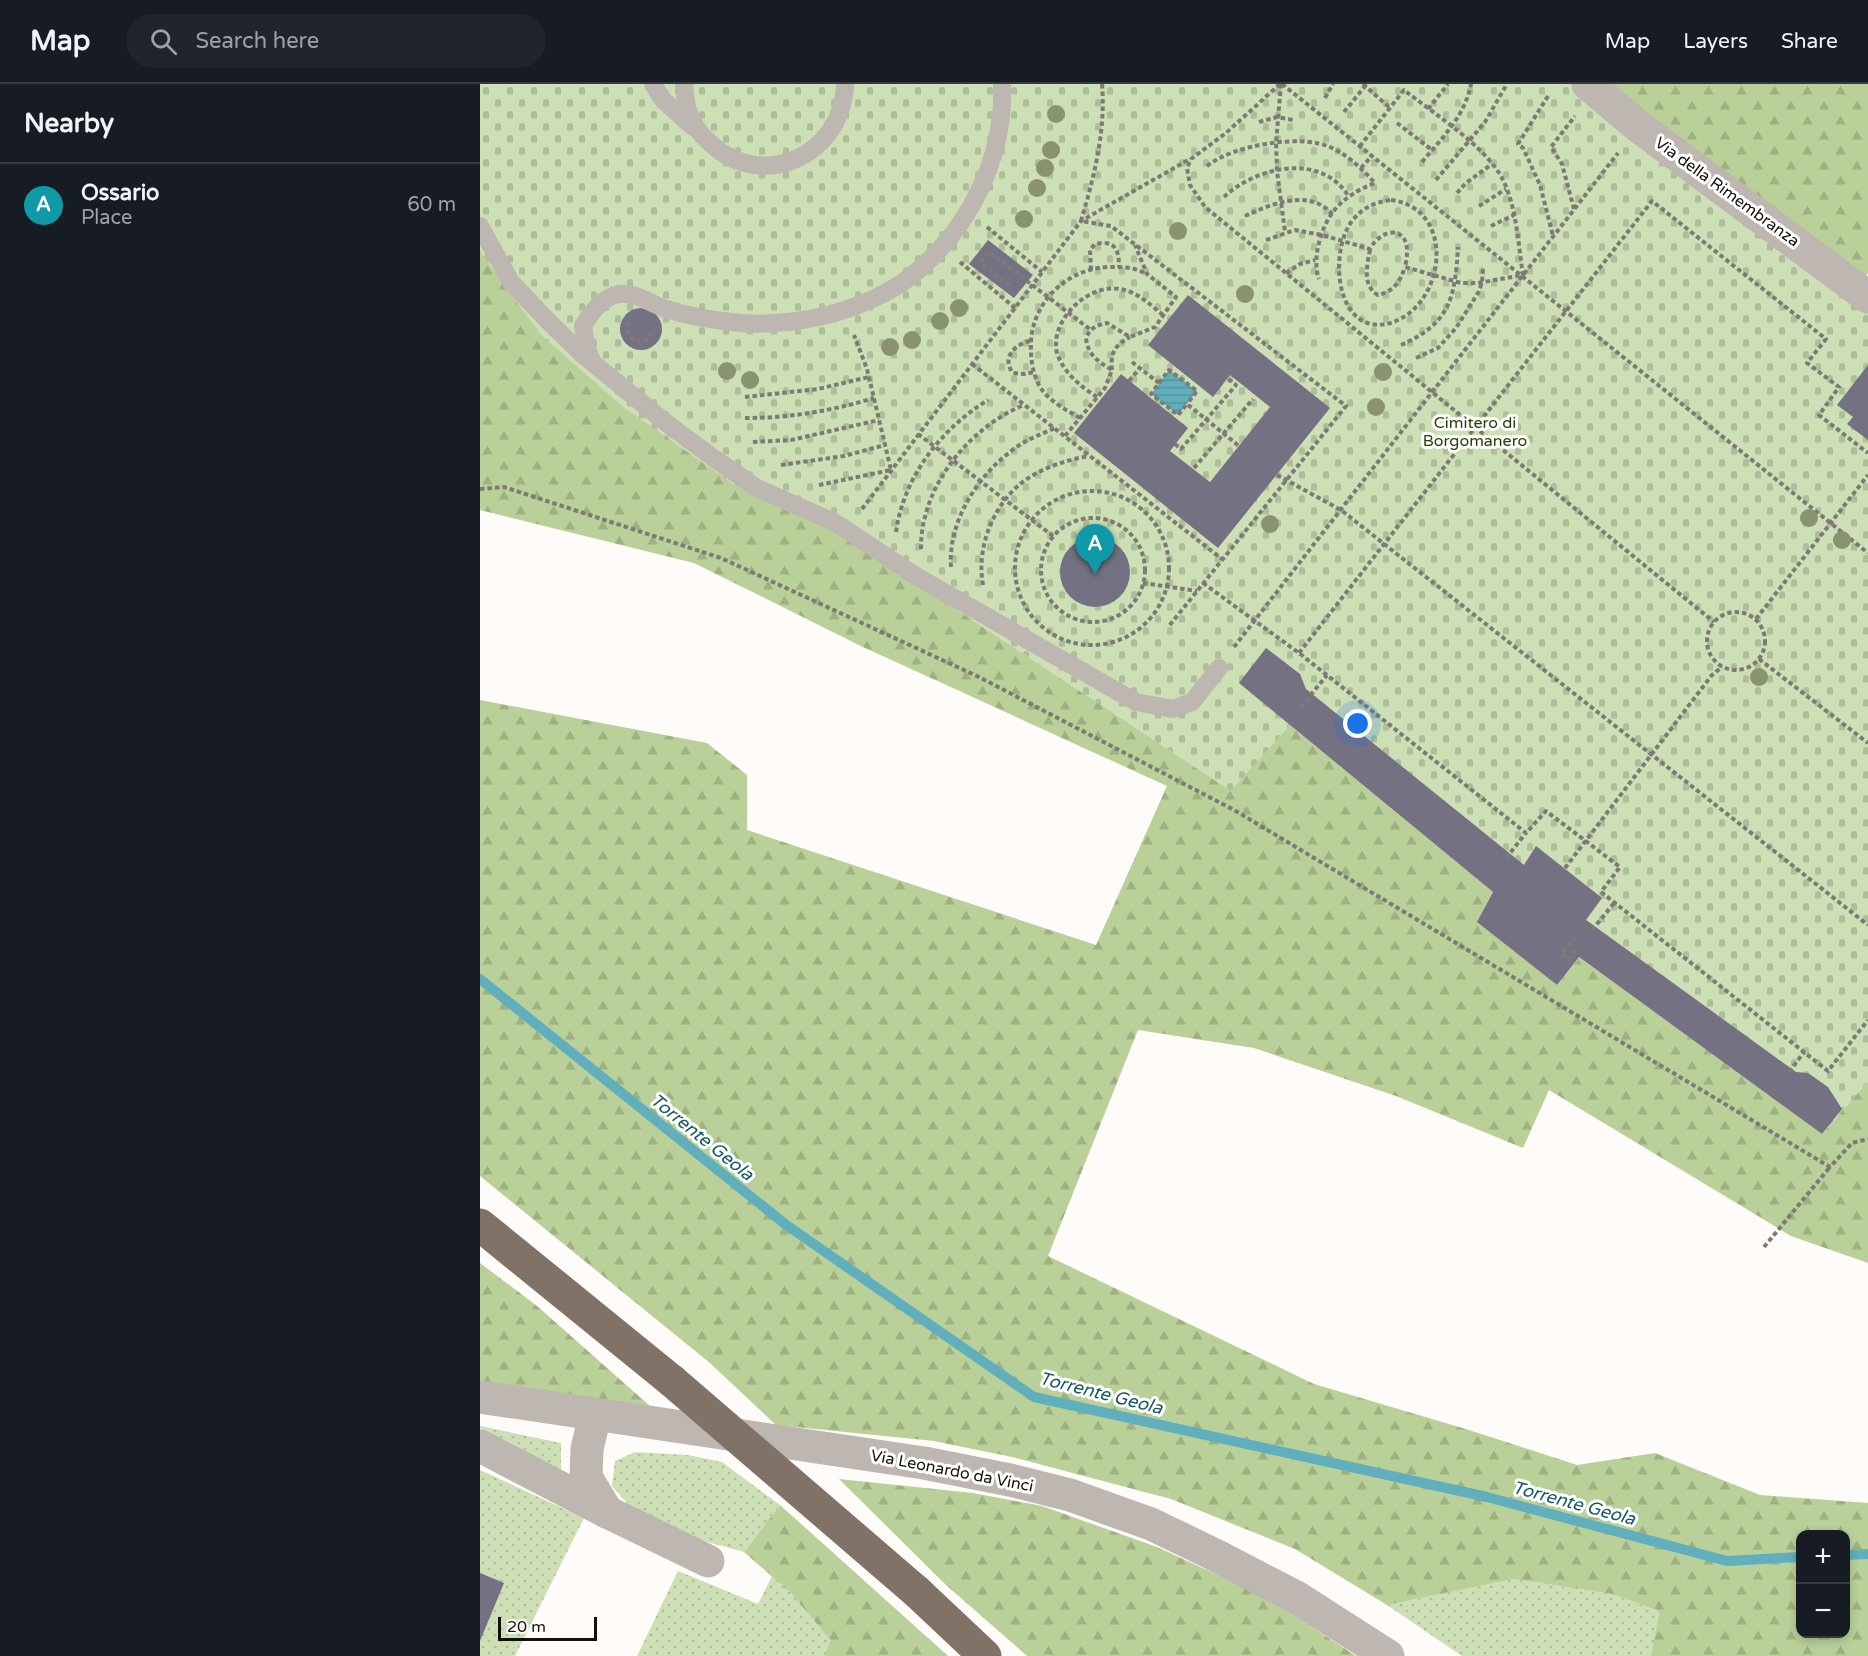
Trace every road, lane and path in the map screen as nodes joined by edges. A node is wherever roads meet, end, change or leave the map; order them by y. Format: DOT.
graph roads {
  1 [pos="653,84"];
  2 [pos="684,84"];
  3 [pos="845,84"];
  4 [pos="1002,84"];
  5 [pos="1102,84"];
  6 [pos="1281,84"];
  7 [pos="1333,84"];
  8 [pos="1408,84"];
  9 [pos="1448,84"];
  10 [pos="1471,84"];
  11 [pos="1507,84"];
  12 [pos="1588,84"];
  13 [pos="1365,85"];
  14 [pos="1404,90"];
  15 [pos="1548,96"];
  16 [pos="1325,98"];
  17 [pos="1390,108"];
  18 [pos="1428,109"];
  19 [pos="1344,112"];
  20 [pos="1575,116"];
  21 [pos="1276,117"];
  22 [pos="1293,120"];
  23 [pos="1259,122"];
  24 [pos="1397,123"];
  25 [pos="1638,126"];
  26 [pos="1452,127"];
  27 [pos="699,133"];
  28 [pos="1470,142"];
  29 [pos="1276,143"];
  30 [pos="1360,146"];
  31 [pos="1432,150"];
  32 [pos="1372,156"];
  33 [pos="1191,159"];
  34 [pos="1422,162"];
  35 [pos="1492,164"];
  36 [pos="1207,166"];
  37 [pos="1361,168"];
  38 [pos="1277,171"];
  39 [pos="1436,180"];
  40 [pos="1506,189"];
  41 [pos="1457,193"];
  42 [pos="1224,197"];
  43 [pos="1349,197"];
  44 [pos="1281,202"];
  45 [pos="1479,206"];
  46 [pos="1574,210"];
  47 [pos="1332,214"];
  48 [pos="1514,215"];
  49 [pos="1245,216"];
  50 [pos="1081,221"];
  51 [pos="981,223"];
  52 [pos="480,226"];
  53 [pos="1491,226"];
  54 [pos="1285,232"];
  55 [pos="1322,235"];
  56 [pos="1553,237"];
  57 [pos="1266,240"];
  58 [pos="1343,241"];
  59 [pos="1135,244"];
  60 [pos="1458,247"];
  61 [pos="1370,249"];
  62 [pos="955,258"];
  63 [pos="1315,260"];
  64 [pos="1119,267"];
  65 [pos="1405,267"];
  66 [pos="1484,268"];
  67 [pos="1091,270"];
  68 [pos="1042,272"];
  69 [pos="1286,273"];
  70 [pos="1147,274"];
  71 [pos="1523,275"];
  72 [pos="1433,276"];
  73 [pos="1319,279"];
  74 [pos="1454,281"];
  75 [pos="1482,283"];
  76 [pos="1032,285"];
  77 [pos="1010,286"];
  78 [pos="1048,297"];
  79 [pos="1868,297"];
  80 [pos="1015,308"];
  81 [pos="1566,310"];
  82 [pos="1068,313"];
  83 [pos="1163,315"];
  84 [pos="653,324"];
  85 [pos="850,326"];
  86 [pos="1091,330"];
  87 [pos="628,332"];
  88 [pos="1130,337"];
  89 [pos="1030,341"];
  90 [pos="1401,345"];
  91 [pos="1416,358"];
  92 [pos="592,362"];
  93 [pos="1132,362"];
  94 [pos="972,363"];
  95 [pos="1140,368"];
  96 [pos="1112,370"];
  97 [pos="1034,372"];
  98 [pos="869,377"];
  99 [pos="1227,378"];
  100 [pos="1130,381"];
  101 [pos="1159,383"];
  102 [pos="1432,392"];
  103 [pos="745,397"];
  104 [pos="874,398"];
  105 [pos="1097,398"];
  106 [pos="988,399"];
  107 [pos="1253,399"];
  108 [pos="1187,404"];
  109 [pos="1025,405"];
  110 [pos="745,418"];
  111 [pos="1080,418"];
  112 [pos="1205,419"];
  113 [pos="879,420"];
  114 [pos="1475,427"];
  115 [pos="1055,428"];
  116 [pos="1223,433"];
  117 [pos="918,434"];
  118 [pos="1065,436"];
  119 [pos="753,442"];
  120 [pos="1175,444"];
  121 [pos="885,445"];
  122 [pos="934,446"];
  123 [pos="1239,446"];
  124 [pos="1868,453"];
  125 [pos="1089,456"];
  126 [pos="953,460"];
  127 [pos="781,465"];
  128 [pos="1194,468"];
  129 [pos="891,470"];
  130 [pos="1277,475"];
  131 [pos="1868,475"];
  132 [pos="1287,481"];
  133 [pos="980,482"];
  134 [pos="815,486"];
  135 [pos="480,489"];
  136 [pos="1143,497"];
  137 [pos="1006,501"];
  138 [pos="1137,505"];
  139 [pos="1341,510"];
  140 [pos="1031,520"];
  141 [pos="1831,523"];
  142 [pos="846,531"];
  143 [pos="896,535"];
  144 [pos="1053,536"];
  145 [pos="1383,544"];
  146 [pos="920,552"];
  147 [pos="1868,553"];
  148 [pos="1222,560"];
  149 [pos="951,569"];
  150 [pos="1143,583"];
  151 [pos="1203,583"];
  152 [pos="1166,586"];
  153 [pos="984,589"];
  154 [pos="1197,591"];
  155 [pos="1756,619"];
  156 [pos="1255,620"];
  157 [pos="1713,622"];
  158 [pos="1169,626"];
  159 [pos="1299,653"];
  160 [pos="1759,659"];
  161 [pos="1722,667"];
  162 [pos="1219,668"];
  163 [pos="1327,675"];
  164 [pos="1301,707"];
  165 [pos="1868,743"];
  166 [pos="1651,754"];
  167 [pos="1526,833"];
  168 [pos="1586,840"];
  169 [pos="1506,858"];
  170 [pos="1565,868"];
  171 [pos="1615,902"];
  172 [pos="1868,925"];
  173 [pos="1592,930"];
  174 [pos="1578,934"];
  175 [pos="1575,950"];
  176 [pos="1868,1020"];
  177 [pos="1804,1052"];
  178 [pos="1789,1072"];
  179 [pos="1868,1139"];
  180 [pos="1830,1167"];
  181 [pos="480,1225"];
  182 [pos="1764,1247"];
  183 [pos="480,1397"];
  184 [pos="595,1415"];
  185 [pos="480,1446"];
  186 [pos="607,1512"];
  187 [pos="708,1561"];
  188 [pos="985,1656"];
  189 [pos="1388,1656"];
  1 -- 27 [label="lane"];
  2 -- 27 [label="lane"];
  3 -- 27 [label="lane"];
  4 -- 92 [label="lane"];
  5 -- 50 [label="path"];
  6 -- 21 [label="path"];
  6 -- 30 [label="path"];
  6 -- 33 [label="path"];
  7 -- 16 [label="path"];
  8 -- 14 [label="path"];
  9 -- 18 [label="path"];
  10 -- 26 [label="path"];
  11 -- 28 [label="path"];
  12 -- 25 [label="street, Via della Rimembranza"];
  13 -- 17 [label="path"];
  13 -- 19 [label="path"];
  14 -- 17 [label="path"];
  14 -- 18 [label="path"];
  15 -- 56 [label="path"];
  17 -- 30 [label="path"];
  18 -- 26 [label="path"];
  20 -- 46 [label="path"];
  21 -- 22 [label="path"];
  21 -- 23 [label="path"];
  21 -- 29 [label="path"];
  24 -- 31 [label="path"];
  25 -- 46 [label="path"];
  25 -- 79 [label="street, Via della Rimembranza"];
  26 -- 28 [label="path"];
  26 -- 31 [label="path"];
  28 -- 35 [label="path"];
  28 -- 39 [label="path"];
  29 -- 36 [label="path"];
  29 -- 37 [label="path"];
  29 -- 38 [label="path"];
  30 -- 32 [label="path"];
  31 -- 34 [label="path"];
  32 -- 37 [label="path"];
  32 -- 71 [label="path"];
  33 -- 50 [label="path"];
  33 -- 69 [label="path"];
  35 -- 40 [label="path"];
  35 -- 41 [label="path"];
  37 -- 43 [label="path"];
  38 -- 42 [label="path"];
  38 -- 43 [label="path"];
  38 -- 44 [label="path"];
  40 -- 45 [label="path"];
  40 -- 48 [label="path"];
  43 -- 47 [label="path"];
  44 -- 47 [label="path"];
  44 -- 49 [label="path"];
  44 -- 54 [label="path"];
  46 -- 56 [label="path"];
  47 -- 55 [label="path"];
  48 -- 53 [label="path"];
  48 -- 71 [label="path"];
  50 -- 59 [label="path"];
  50 -- 68 [label="path"];
  51 -- 68 [label="path"];
  52 -- 92 [label="lane"];
  54 -- 55 [label="path"];
  54 -- 57 [label="path"];
  55 -- 58 [label="path"];
  55 -- 63 [label="path"];
  56 -- 71 [label="path"];
  58 -- 61 [label="path"];
  58 -- 72 [label="path"];
  58 -- 72 [label="path"];
  59 -- 70 [label="path"];
  59 -- 132 [label="path"];
  60 -- 74 [label="path"];
  61 -- 65 [label="path"];
  61 -- 65 [label="path"];
  62 -- 80 [label="path"];
  63 -- 69 [label="path"];
  63 -- 73 [label="path"];
  64 -- 67 [label="path"];
  64 -- 67 [label="path"];
  64 -- 70 [label="path"];
  65 -- 72 [label="path"];
  66 -- 75 [label="path"];
  67 -- 78 [label="path"];
  68 -- 76 [label="path"];
  69 -- 102 [label="path"];
  70 -- 83 [label="path"];
  71 -- 75 [label="path"];
  71 -- 81 [label="path"];
  71 -- 102 [label="path"];
  72 -- 74 [label="path"];
  74 -- 75 [label="path"];
  74 -- 90 [label="path"];
  75 -- 91 [label="path"];
  76 -- 77 [label="path"];
  76 -- 78 [label="path"];
  76 -- 80 [label="path"];
  78 -- 82 [label="path"];
  78 -- 89 [label="path"];
  80 -- 94 [label="path"];
  81 -- 114 [label="path"];
  81 -- 124 [label="path"];
  81 -- 141 [label="path"];
  82 -- 83 [label="path"];
  82 -- 86 [label="path"];
  82 -- 105 [label="path"];
  83 -- 88 [label="path"];
  84 -- 87 [label="path"];
  85 -- 98 [label="path"];
  86 -- 88 [label="path"];
  86 -- 96 [label="path"];
  88 -- 96 [label="path"];
  89 -- 97 [label="path"];
  89 -- 97 [label="path"];
  92 -- 142 [label="lane"];
  93 -- 95 [label="path"];
  94 -- 109 [label="path"];
  94 -- 117 [label="path"];
  95 -- 100 [label="path"];
  95 -- 101 [label="path"];
  96 -- 105 [label="path"];
  97 -- 111 [label="path"];
  98 -- 103 [label="path"];
  98 -- 104 [label="path"];
  99 -- 112 [label="path"];
  101 -- 108 [label="path"];
  101 -- 108 [label="path"];
  102 -- 114 [label="path"];
  102 -- 139 [label="path"];
  104 -- 110 [label="path"];
  104 -- 113 [label="path"];
  105 -- 111 [label="path"];
  106 -- 122 [label="path"];
  107 -- 116 [label="path"];
  108 -- 112 [label="path"];
  109 -- 115 [label="path"];
  109 -- 126 [label="path"];
  111 -- 118 [label="path"];
  112 -- 116 [label="path"];
  112 -- 120 [label="path"];
  113 -- 119 [label="path"];
  113 -- 121 [label="path"];
  114 -- 145 [label="path"];
  114 -- 157 [label="path"];
  115 -- 118 [label="path"];
  115 -- 133 [label="path"];
  116 -- 123 [label="path"];
  116 -- 128 [label="path"];
  117 -- 122 [label="path"];
  117 -- 129 [label="path"];
  118 -- 125 [label="path"];
  121 -- 127 [label="path"];
  121 -- 129 [label="path"];
  122 -- 126 [label="path"];
  122 -- 143 [label="path"];
  125 -- 136 [label="path"];
  125 -- 137 [label="path"];
  126 -- 133 [label="path"];
  126 -- 146 [label="path"];
  129 -- 134 [label="path"];
  129 -- 142 [label="path"];
  130 -- 132 [label="path"];
  131 -- 141 [label="path"];
  132 -- 139 [label="path"];
  132 -- 148 [label="path"];
  133 -- 137 [label="path"];
  133 -- 149 [label="path"];
  135 -- 180 [label="path"];
  136 -- 138 [label="path"];
  136 -- 148 [label="path"];
  137 -- 140 [label="path"];
  137 -- 153 [label="path"];
  138 -- 140 [label="path"];
  138 -- 152 [label="path"];
  139 -- 145 [label="path"];
  139 -- 156 [label="path"];
  140 -- 144 [label="path"];
  140 -- 152 [label="path"];
  141 -- 147 [label="path"];
  141 -- 155 [label="path"];
  142 -- 162 [label="lane"];
  144 -- 150 [label="path"];
  144 -- 150 [label="path"];
  145 -- 159 [label="path"];
  145 -- 166 [label="path"];
  148 -- 151 [label="path"];
  150 -- 152 [label="path"];
  151 -- 154 [label="path"];
  151 -- 156 [label="path"];
  152 -- 154 [label="path"];
  154 -- 158 [label="path"];
  155 -- 157 [label="path"];
  155 -- 160 [label="path"];
  156 -- 159 [label="path"];
  156 -- 162 [label="path"];
  157 -- 161 [label="path"];
  159 -- 163 [label="path"];
  160 -- 161 [label="path"];
  160 -- 165 [label="path"];
  161 -- 166 [label="path"];
  163 -- 164 [label="path"];
  163 -- 167 [label="path"];
  166 -- 168 [label="path"];
  166 -- 172 [label="path"];
  167 -- 168 [label="path"];
  167 -- 169 [label="path"];
  168 -- 170 [label="path"];
  168 -- 171 [label="path"];
  171 -- 173 [label="path"];
  171 -- 177 [label="path"];
  174 -- 175 [label="path"];
  176 -- 177 [label="path"];
  177 -- 178 [label="path"];
  179 -- 180 [label="path"];
  180 -- 182 [label="path"];
  181 -- 188 [label="highway, bridge"];
  183 -- 184 [label="street, Via Leonardo da Vinci"];
  184 -- 186 [label="street"];
  184 -- 189 [label="street, Via Leonardo da Vinci"];
  185 -- 186 [label="street"];
  186 -- 187 [label="street"];
}
